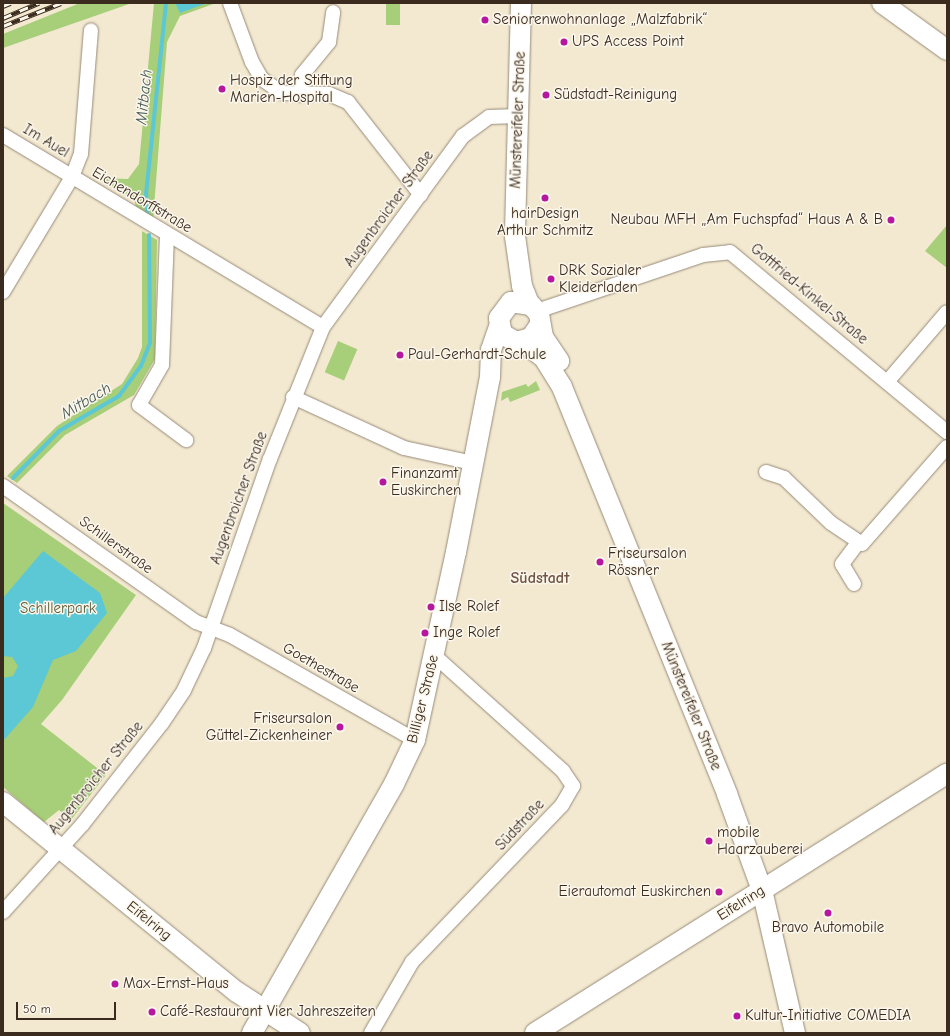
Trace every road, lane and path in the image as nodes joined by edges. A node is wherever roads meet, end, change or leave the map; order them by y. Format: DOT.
graph roads {
  1 [pos="230,3"];
  2 [pos="522,3"];
  3 [pos="882,3"];
  4 [pos="333,12"];
  5 [pos="91,30"];
  6 [pos="947,50"];
  7 [pos="301,95"];
  8 [pos="518,116"];
  9 [pos="3,135"];
  10 [pos="72,177"];
  11 [pos="421,195"];
  12 [pos="167,235"];
  13 [pos="515,236"];
  14 [pos="3,292"];
  15 [pos="507,305"];
  16 [pos="947,312"];
  17 [pos="535,313"];
  18 [pos="323,327"];
  19 [pos="499,327"];
  20 [pos="520,342"];
  21 [pos="490,377"];
  22 [pos="887,382"];
  23 [pos="562,387"];
  24 [pos="293,397"];
  25 [pos="947,432"];
  26 [pos="186,440"];
  27 [pos="947,448"];
  28 [pos="473,463"];
  29 [pos="766,472"];
  30 [pos="3,486"];
  31 [pos="858,543"];
  32 [pos="854,584"];
  33 [pos="210,628"];
  34 [pos="435,656"];
  35 [pos="415,740"];
  36 [pos="947,774"];
  37 [pos="3,802"];
  38 [pos="60,850"];
  39 [pos="762,890"];
  40 [pos="3,912"];
  41 [pos="265,1012"];
  42 [pos="252,1033"];
  43 [pos="300,1033"];
  44 [pos="371,1033"];
  45 [pos="535,1033"];
  46 [pos="795,1033"];
  1 -- 7 [label="street"];
  2 -- 8 [label="street, Münstereifeler Straße"];
  3 -- 6 [label="street"];
  4 -- 7 [label="street"];
  5 -- 10 [label="street, Eichendorffstraße"];
  7 -- 11 [label="street"];
  8 -- 11 [label="street, Augenbroicher Straße"];
  8 -- 13 [label="street, Münstereifeler Straße"];
  9 -- 10 [label="street, Im Auel"];
  10 -- 12 [label="street, Eichendorffstraße"];
  10 -- 14 [label="street"];
  11 -- 18 [label="street, Augenbroicher Straße"];
  12 -- 18 [label="street, Eichendorffstraße"];
  12 -- 26 [label="street"];
  13 -- 15 [label="street, Münstereifeler Straße"];
  13 -- 17 [label="street, Münstereifeler Straße"];
  15 -- 17 [label="street"];
  15 -- 19 [label="street"];
  16 -- 22 [label="street"];
  17 -- 20 [label="street"];
  17 -- 22 [label="street, Gottfried-Kinkel-Straße"];
  17 -- 23 [label="street, Münstereifeler Straße"];
  18 -- 24 [label="street, Augenbroicher Straße"];
  19 -- 20 [label="street"];
  19 -- 21 [label="street, Billiger Straße"];
  20 -- 21 [label="street, Billiger Straße"];
  20 -- 23 [label="street, Münstereifeler Straße"];
  21 -- 28 [label="street, Billiger Straße"];
  22 -- 25 [label="street, Gottfried-Kinkel-Straße"];
  23 -- 39 [label="street, Münstereifeler Straße"];
  24 -- 28 [label="street"];
  24 -- 33 [label="street, Augenbroicher Straße"];
  27 -- 31 [label="street"];
  28 -- 34 [label="street, Billiger Straße"];
  29 -- 31 [label="street"];
  30 -- 33 [label="street, Schillerstraße"];
  31 -- 32 [label="street"];
  33 -- 35 [label="street, Goethestraße"];
  33 -- 38 [label="street, Augenbroicher Straße"];
  34 -- 35 [label="street, Billiger Straße"];
  34 -- 44 [label="street, Südstraße"];
  35 -- 41 [label="street, Billiger Straße"];
  36 -- 39 [label="street, Eifelring"];
  37 -- 38 [label="street, Eifelring"];
  38 -- 40 [label="street, Augenbroicher Straße"];
  38 -- 41 [label="street, Eifelring"];
  39 -- 45 [label="street, Eifelring"];
  39 -- 46 [label="street, Münstereifeler Straße"];
  41 -- 42 [label="street, Billiger Straße"];
  41 -- 43 [label="street, Eifelring"];
}
